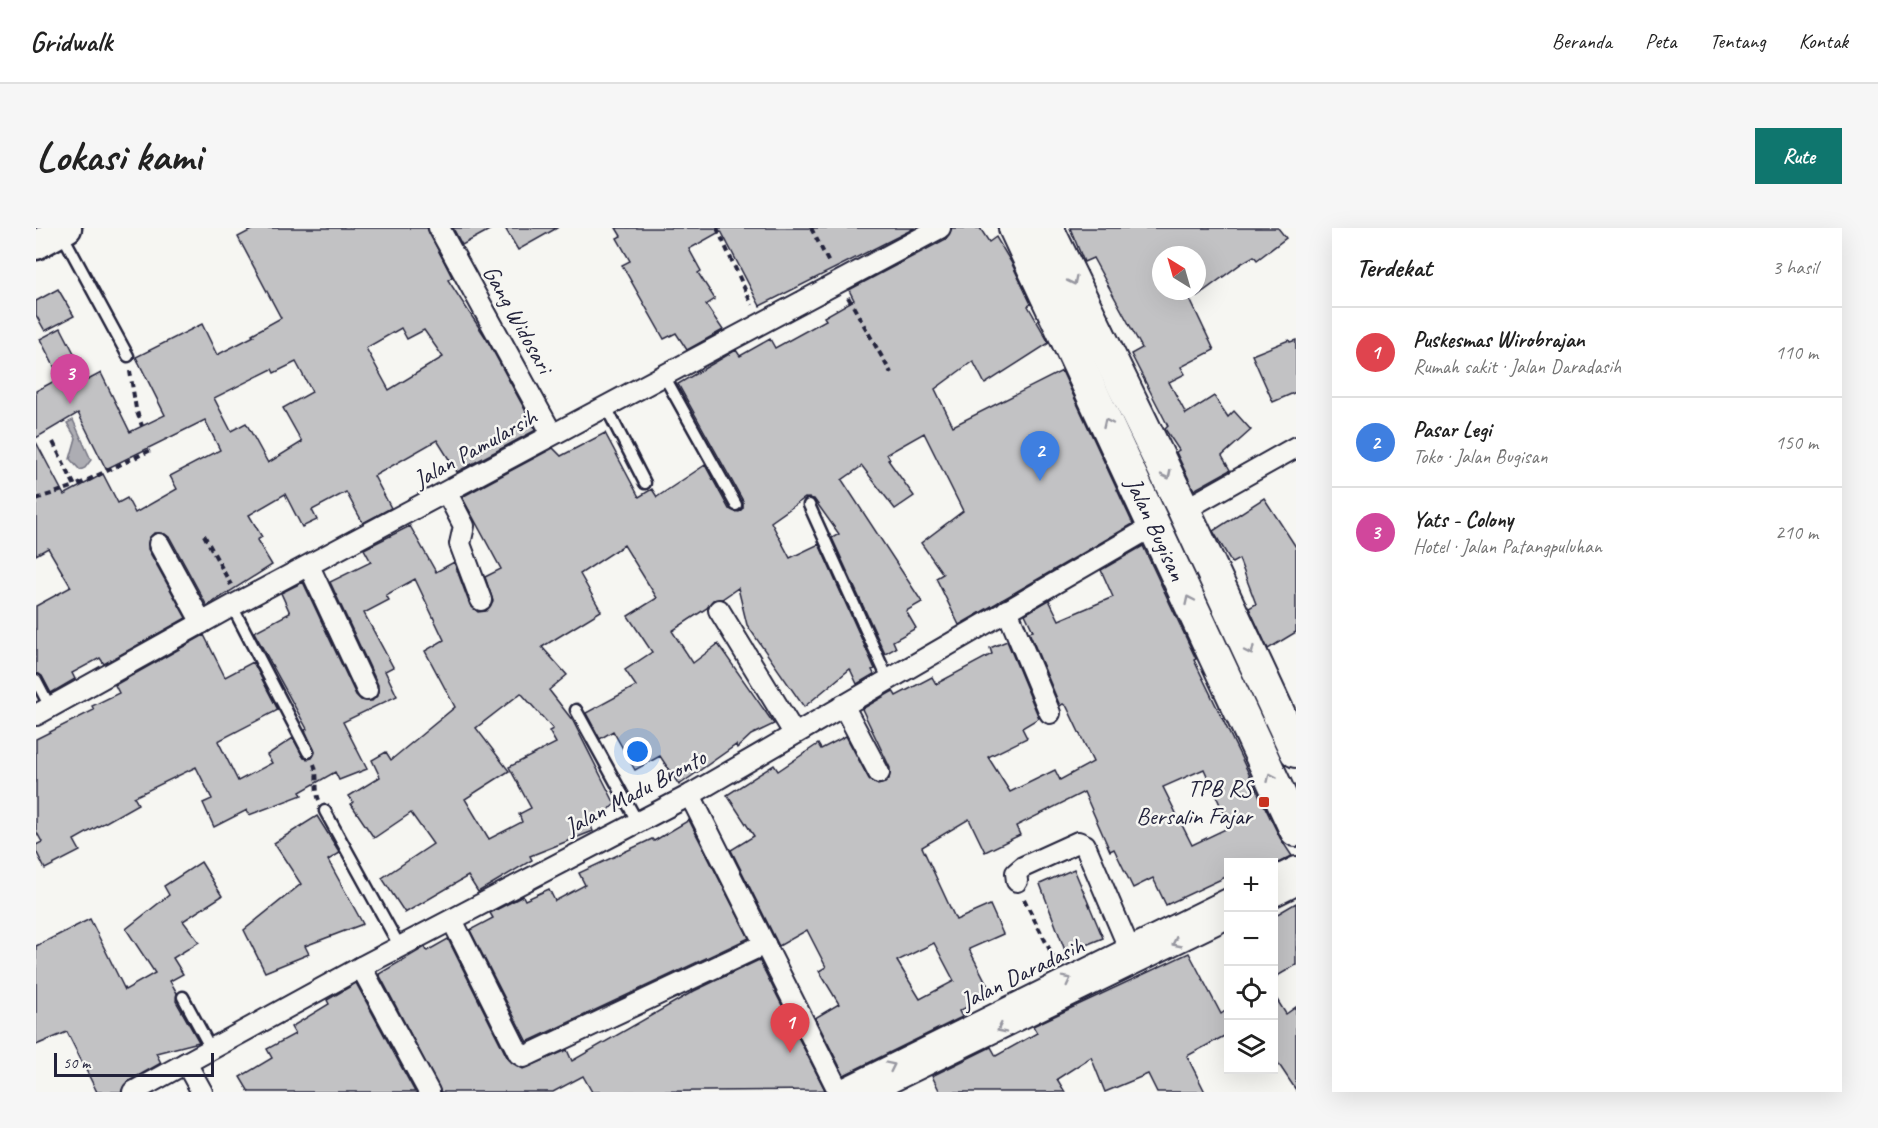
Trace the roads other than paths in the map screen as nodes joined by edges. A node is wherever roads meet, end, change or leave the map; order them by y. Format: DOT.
graph roads {
  1 [pos="439,228"];
  2 [pos="940,228"];
  3 [pos="1015,228"];
  4 [pos="1047,228"];
  5 [pos="64,230"];
  6 [pos="36,245"];
  7 [pos="128,356"];
  8 [pos="663,374"];
  9 [pos="605,405"];
  10 [pos="552,434"];
  11 [pos="1296,447"];
  12 [pos="645,483"];
  13 [pos="447,493"];
  14 [pos="736,505"];
  15 [pos="809,505"];
  16 [pos="1184,510"];
  17 [pos="1155,525"];
  18 [pos="159,544"];
  19 [pos="309,566"];
  20 [pos="481,600"];
  21 [pos="236,604"];
  22 [pos="719,610"];
  23 [pos="1007,610"];
  24 [pos="202,623"];
  25 [pos="888,679"];
  26 [pos="36,680"];
  27 [pos="368,690"];
  28 [pos="843,705"];
  29 [pos="576,710"];
  30 [pos="43,711"];
  31 [pos="1050,713"];
  32 [pos="794,733"];
  33 [pos="1296,751"];
  34 [pos="308,752"];
  35 [pos="879,773"];
  36 [pos="690,795"];
  37 [pos="325,811"];
  38 [pos="637,820"];
  39 [pos="1296,830"];
  40 [pos="1296,867"];
  41 [pos="1278,876"];
  42 [pos="1017,881"];
  43 [pos="1296,885"];
  44 [pos="1278,894"];
  45 [pos="1224,901"];
  46 [pos="452,920"];
  47 [pos="1224,920"];
  48 [pos="765,944"];
  49 [pos="400,947"];
  50 [pos="1129,948"];
  51 [pos="362,967"];
  52 [pos="183,997"];
  53 [pos="211,1049"];
  54 [pos="186,1063"];
  55 [pos="134,1092"];
  56 [pos="202,1092"];
  57 [pos="429,1092"];
  58 [pos="839,1092"];
  59 [pos="871,1092"];
  1 -- 10 [label="street, Gang Widosari"];
  2 -- 8 [label="street, Jalan Pamularsih"];
  17 -- 3 [label="main road, Jalan Bugisan, one-way"];
  4 -- 16 [label="main road, Jalan Bugisan, one-way"];
  5 -- 6 [label="street"];
  5 -- 7 [label="lane"];
  8 -- 9 [label="street, Jalan Pamularsih"];
  8 -- 14 [label="lane"];
  9 -- 10 [label="street, Jalan Pamularsih"];
  9 -- 12 [label="lane"];
  10 -- 13 [label="street, Jalan Pamularsih"];
  11 -- 16 [label="street"];
  13 -- 19 [label="street, Jalan Pamularsih"];
  13 -- 20 [label="street"];
  15 -- 25 [label="lane"];
  16 -- 17 [label="main road"];
  16 -- 33 [label="main road, Jalan Bugisan, one-way"];
  17 -- 23 [label="street, Jalan Madu Bronto"];
  39 -- 17 [label="main road, Jalan Bugisan, one-way"];
  18 -- 24 [label="street"];
  19 -- 21 [label="street, Jalan Pamularsih"];
  19 -- 27 [label="street"];
  21 -- 24 [label="street, Jalan Pamularsih"];
  21 -- 34 [label="lane"];
  22 -- 32 [label="street"];
  23 -- 25 [label="street, Jalan Madu Bronto"];
  23 -- 31 [label="street"];
  24 -- 30 [label="street, Jalan Pamularsih"];
  25 -- 28 [label="street, Jalan Madu Bronto"];
  26 -- 30 [label="lane"];
  28 -- 32 [label="street, Jalan Madu Bronto"];
  28 -- 35 [label="street"];
  29 -- 38 [label="lane"];
  32 -- 36 [label="street, Jalan Madu Bronto"];
  36 -- 38 [label="street, Jalan Madu Bronto"];
  36 -- 48 [label="street"];
  37 -- 49 [label="lane"];
  38 -- 46 [label="street, Jalan Madu Bronto"];
  40 -- 41 [label="street"];
  42 -- 50 [label="street"];
  43 -- 44 [label="street"];
  45 -- 50 [label="street, Jalan Daradasih"];
  46 -- 48 [label="street"];
  46 -- 49 [label="street, Jalan Madu Bronto"];
  47 -- 59 [label="street, Jalan Daradasih, one-way"];
  48 -- 58 [label="street"];
  49 -- 51 [label="street, Jalan Madu Bronto"];
  58 -- 50 [label="street, Jalan Daradasih, one-way"];
  51 -- 53 [label="street, Jalan Madu Bronto"];
  51 -- 57 [label="street"];
  52 -- 53 [label="lane"];
  53 -- 54 [label="street, Jalan Madu Bronto"];
  54 -- 55 [label="street, Jalan Madu Bronto"];
  54 -- 56 [label="street"];
}
